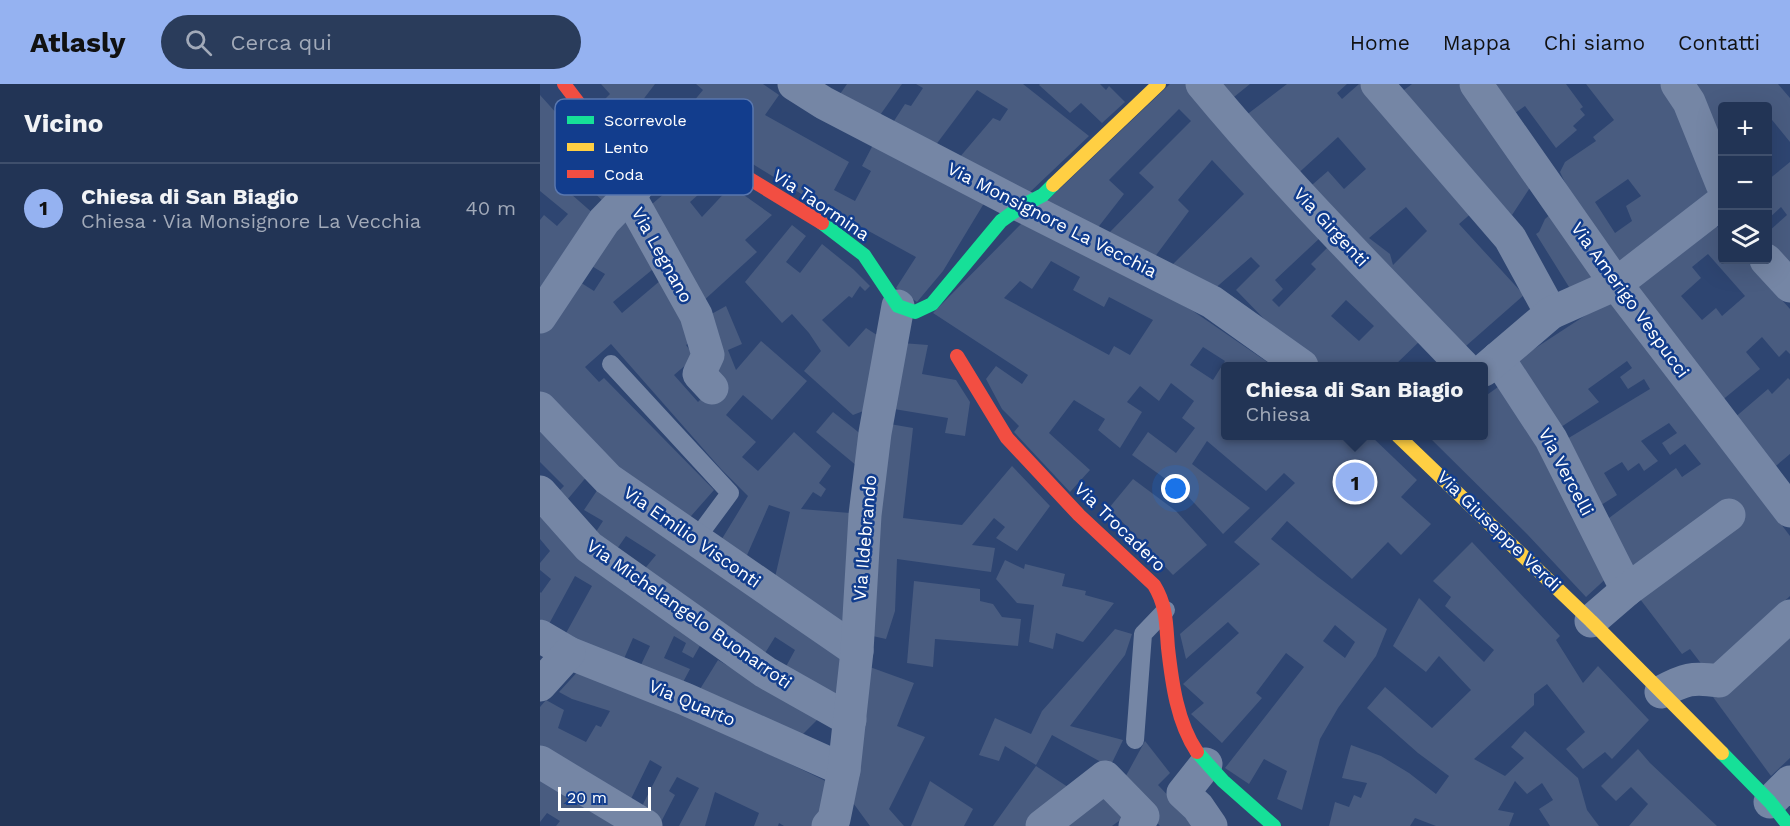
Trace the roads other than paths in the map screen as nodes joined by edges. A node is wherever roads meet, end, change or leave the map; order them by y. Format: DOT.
graph roads {
  1 [pos="564,84"];
  2 [pos="794,84"];
  3 [pos="1159,84"];
  4 [pos="1202,84"];
  5 [pos="1377,84"];
  6 [pos="1476,84"];
  7 [pos="1677,84"];
  8 [pos="575,99"];
  9 [pos="753,181"];
  10 [pos="1718,188"];
  11 [pos="629,195"];
  12 [pos="1718,199"];
  13 [pos="1022,206"];
  14 [pos="1770,264"];
  15 [pos="1616,284"];
  16 [pos="1790,286"];
  17 [pos="898,306"];
  18 [pos="1551,313"];
  19 [pos="540,317"];
  20 [pos="957,356"];
  21 [pos="1296,362"];
  22 [pos="1459,362"];
  23 [pos="611,364"];
  24 [pos="1491,364"];
  25 [pos="712,388"];
  26 [pos="540,408"];
  27 [pos="1409,440"];
  28 [pos="540,492"];
  29 [pos="1790,511"];
  30 [pos="1729,514"];
  31 [pos="696,539"];
  32 [pos="1627,590"];
  33 [pos="1166,610"];
  34 [pos="1790,616"];
  35 [pos="1591,621"];
  36 [pos="540,636"];
  37 [pos="857,651"];
  38 [pos="569,652"];
  39 [pos="540,685"];
  40 [pos="1661,692"];
  41 [pos="850,720"];
  42 [pos="1135,740"];
  43 [pos="540,762"];
  44 [pos="1206,764"];
  45 [pos="844,770"];
  46 [pos="1783,803"];
  47 [pos="834,824"];
  48 [pos="646,826"];
  49 [pos="1042,826"];
  50 [pos="1135,826"];
  51 [pos="1211,826"];
  52 [pos="1274,826"];
  1 -- 8 [label="street, Via Taormina"];
  2 -- 13 [label="street, Via Monsignore La Vecchia"];
  3 -- 13 [label="street"];
  4 -- 22 [label="street, Via Girgenti"];
  5 -- 18 [label="street"];
  6 -- 15 [label="street, Via Amerigo Vespucci"];
  7 -- 10 [label="street"];
  9 -- 17 [label="street, Via Taormina"];
  11 -- 19 [label="street"];
  11 -- 25 [label="street, Via Legnano"];
  12 -- 15 [label="street"];
  13 -- 17 [label="street"];
  13 -- 21 [label="street, Via Monsignore La Vecchia"];
  14 -- 16 [label="street"];
  15 -- 18 [label="street"];
  15 -- 29 [label="street, Via Amerigo Vespucci"];
  17 -- 37 [label="street, Via Ildebrando"];
  18 -- 24 [label="street"];
  20 -- 33 [label="street, Via Trocadero"];
  23 -- 31 [label="lane"];
  24 -- 32 [label="street, Via Vercelli"];
  26 -- 31 [label="street, Via Emilio Visconti"];
  27 -- 35 [label="street, Via Giuseppe Verdi"];
  28 -- 41 [label="street, Via Michelangelo Buonarroti"];
  30 -- 32 [label="street"];
  31 -- 37 [label="street, Via Emilio Visconti"];
  32 -- 35 [label="street"];
  33 -- 42 [label="lane"];
  33 -- 44 [label="street, Via Trocadero"];
  34 -- 40 [label="street"];
  35 -- 40 [label="street, Via Giuseppe Verdi"];
  36 -- 38 [label="street, Via Quarto"];
  37 -- 41 [label="street, Via Ildebrando"];
  38 -- 39 [label="street"];
  38 -- 45 [label="street, Via Quarto"];
  40 -- 46 [label="street, Via Giuseppe Verdi"];
  41 -- 45 [label="street, Via Ildebrando"];
  43 -- 48 [label="street"];
  44 -- 51 [label="street"];
  44 -- 52 [label="street, Via Trocadero"];
  45 -- 47 [label="street, Via Ildebrando"];
  49 -- 50 [label="street"];
}
